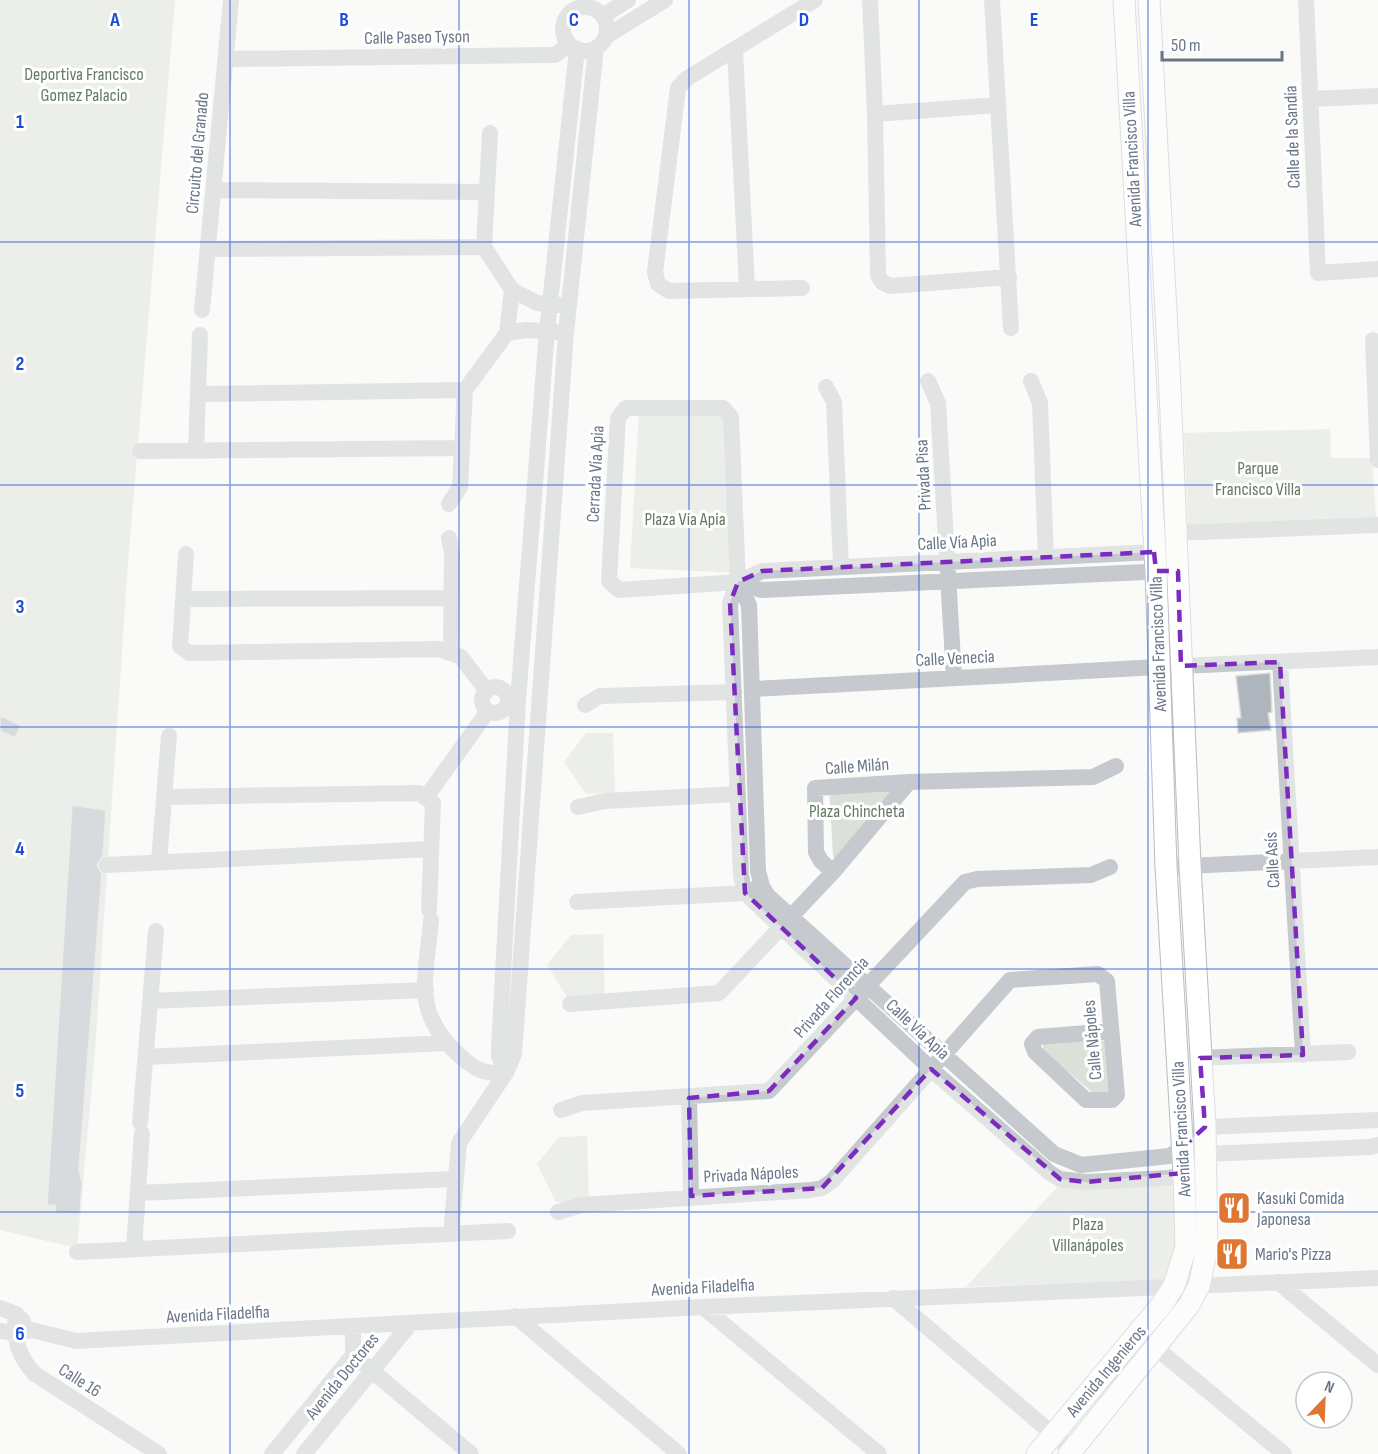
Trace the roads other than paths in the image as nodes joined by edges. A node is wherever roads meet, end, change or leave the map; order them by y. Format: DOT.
graph roads {
  1 [pos="231,0"];
  2 [pos="628,0"];
  3 [pos="665,0"];
  4 [pos="815,0"];
  5 [pos="870,0"];
  6 [pos="992,0"];
  7 [pos="1124,0"];
  8 [pos="1149,0"];
  9 [pos="1306,0"];
  10 [pos="603,16"];
  11 [pos="601,42"];
  12 [pos="573,46"];
  13 [pos="735,50"];
  14 [pos="226,59"];
  15 [pos="1378,96"];
  16 [pos="1310,99"];
  17 [pos="998,105"];
  18 [pos="875,114"];
  19 [pos="490,133"];
  20 [pos="214,190"];
  21 [pos="487,192"];
  22 [pos="484,247"];
  23 [pos="208,249"];
  24 [pos="1378,269"];
  25 [pos="1008,277"];
  26 [pos="747,288"];
  27 [pos="802,288"];
  28 [pos="512,290"];
  29 [pos="550,305"];
  30 [pos="569,306"];
  31 [pos="202,310"];
  32 [pos="1011,328"];
  33 [pos="547,331"];
  34 [pos="507,333"];
  35 [pos="567,333"];
  36 [pos="200,335"];
  37 [pos="1372,340"];
  38 [pos="1169,367"];
  39 [pos="1144,369"];
  40 [pos="928,381"];
  41 [pos="1031,381"];
  42 [pos="826,387"];
  43 [pos="465,390"];
  44 [pos="198,394"];
  45 [pos="461,448"];
  46 [pos="140,451"];
  47 [pos="196,451"];
  48 [pos="1378,452"];
  49 [pos="1378,459"];
  50 [pos="449,504"];
  51 [pos="1378,525"];
  52 [pos="1174,533"];
  53 [pos="449,538"];
  54 [pos="186,554"];
  55 [pos="1046,557"];
  56 [pos="1155,561"];
  57 [pos="948,562"];
  58 [pos="841,567"];
  59 [pos="1178,571"];
  60 [pos="949,581"];
  61 [pos="738,582"];
  62 [pos="451,598"];
  63 [pos="183,599"];
  64 [pos="451,651"];
  65 [pos="1378,657"];
  66 [pos="1280,662"];
  67 [pos="1181,666"];
  68 [pos="1159,667"];
  69 [pos="954,678"];
  70 [pos="753,688"];
  71 [pos="487,691"];
  72 [pos="734,692"];
  73 [pos="513,700"];
  74 [pos="538,700"];
  75 [pos="585,705"];
  76 [pos="488,711"];
  77 [pos="169,736"];
  78 [pos="1116,766"];
  79 [pos="909,782"];
  80 [pos="738,794"];
  81 [pos="165,796"];
  82 [pos="427,796"];
  83 [pos="578,807"];
  84 [pos="431,849"];
  85 [pos="1378,857"];
  86 [pos="1292,860"];
  87 [pos="159,862"];
  88 [pos="107,865"];
  89 [pos="1190,865"];
  90 [pos="1110,867"];
  91 [pos="1166,867"];
  92 [pos="833,872"];
  93 [pos="762,886"];
  94 [pos="745,893"];
  95 [pos="576,902"];
  96 [pos="787,921"];
  97 [pos="156,931"];
  98 [pos="868,985"];
  99 [pos="426,990"];
  100 [pos="856,998"];
  101 [pos="150,1001"];
  102 [pos="570,1004"];
  103 [pos="1111,1031"];
  104 [pos="446,1043"];
  105 [pos="1348,1052"];
  106 [pos="944,1055"];
  107 [pos="1303,1055"];
  108 [pos="146,1056"];
  109 [pos="1200,1058"];
  110 [pos="931,1069"];
  111 [pos="507,1071"];
  112 [pos="689,1098"];
  113 [pos="561,1110"];
  114 [pos="1378,1120"];
  115 [pos="1283,1124"];
  116 [pos="1205,1127"];
  117 [pos="1378,1145"];
  118 [pos="1183,1148"];
  119 [pos="1283,1151"];
  120 [pos="1206,1154"];
  121 [pos="1184,1173"];
  122 [pos="454,1179"];
  123 [pos="138,1193"];
  124 [pos="691,1196"];
  125 [pos="558,1212"];
  126 [pos="508,1232"];
  127 [pos="451,1234"];
  128 [pos="134,1249"];
  129 [pos="77,1252"];
  130 [pos="1378,1278"];
  131 [pos="1278,1282"];
  132 [pos="1174,1286"];
  133 [pos="1199,1286"];
  134 [pos="893,1298"];
  135 [pos="703,1307"];
  136 [pos="0,1308"];
  137 [pos="16,1314"];
  138 [pos="515,1316"];
  139 [pos="411,1323"];
  140 [pos="354,1326"];
  141 [pos="32,1330"];
  142 [pos="7,1332"];
  143 [pos="1155,1347"];
  144 [pos="353,1355"];
  145 [pos="1378,1365"];
  146 [pos="372,1371"];
  147 [pos="1053,1435"];
  148 [pos="1073,1453"];
  149 [pos="159,1454"];
  150 [pos="272,1454"];
  151 [pos="304,1454"];
  152 [pos="471,1454"];
  153 [pos="679,1454"];
  154 [pos="879,1454"];
  155 [pos="1037,1454"];
  156 [pos="1284,1454"];
  1 -- 14 [label="street, Circuito del Granado"];
  2 -- 10 [label="street"];
  3 -- 11 [label="street"];
  4 -- 13 [label="street"];
  5 -- 18 [label="street"];
  6 -- 17 [label="street"];
  7 -- 39 [label="main road, Avenida Francisco Villa"];
  8 -- 38 [label="main road, Avenida Francisco Villa"];
  9 -- 16 [label="street, Calle de la Sandía"];
  10 -- 11 [label="street"];
  10 -- 12 [label="street"];
  11 -- 12 [label="street"];
  11 -- 30 [label="street"];
  12 -- 14 [label="street, Calle Paseo Tyson"];
  12 -- 29 [label="street"];
  13 -- 26 [label="street"];
  13 -- 26 [label="street"];
  14 -- 20 [label="street, Circuito del Granado"];
  15 -- 16 [label="street"];
  16 -- 24 [label="street, Calle de la Sandía"];
  17 -- 18 [label="street"];
  17 -- 25 [label="street"];
  18 -- 25 [label="street"];
  19 -- 21 [label="street"];
  20 -- 21 [label="street"];
  20 -- 23 [label="street, Circuito del Granado"];
  21 -- 22 [label="street"];
  22 -- 23 [label="street"];
  22 -- 28 [label="street"];
  23 -- 31 [label="street, Circuito del Granado"];
  25 -- 32 [label="street"];
  26 -- 27 [label="street"];
  28 -- 29 [label="street"];
  28 -- 34 [label="street"];
  29 -- 30 [label="street"];
  29 -- 33 [label="street"];
  30 -- 35 [label="street"];
  33 -- 34 [label="street"];
  33 -- 35 [label="street"];
  33 -- 73 [label="street"];
  34 -- 43 [label="street"];
  35 -- 74 [label="street"];
  36 -- 44 [label="street"];
  37 -- 48 [label="street"];
  38 -- 39 [label="main road"];
  38 -- 52 [label="main road, Avenida Francisco Villa"];
  39 -- 56 [label="main road, Avenida Francisco Villa"];
  40 -- 57 [label="street, Privada Pisa"];
  41 -- 55 [label="street"];
  42 -- 58 [label="street"];
  43 -- 44 [label="street"];
  43 -- 45 [label="street"];
  44 -- 47 [label="street"];
  45 -- 47 [label="street"];
  45 -- 50 [label="street"];
  46 -- 47 [label="street"];
  48 -- 49 [label="street"];
  51 -- 52 [label="street"];
  52 -- 56 [label="street"];
  52 -- 59 [label="main road, Avenida Francisco Villa"];
  53 -- 62 [label="street"];
  54 -- 63 [label="street"];
  55 -- 56 [label="street, Calle Vía Apia"];
  55 -- 57 [label="street, Calle Vía Apia"];
  56 -- 59 [label="street, Calle Vía Apia"];
  56 -- 60 [label="street, Calle Vía Apia"];
  56 -- 68 [label="main road, Avenida Francisco Villa"];
  57 -- 58 [label="street, Calle Vía Apia"];
  57 -- 60 [label="street, Privada Pisa"];
  58 -- 61 [label="street, Calle Vía Apia"];
  59 -- 67 [label="main road, Avenida Francisco Villa"];
  60 -- 61 [label="street, Calle Vía Apia"];
  60 -- 69 [label="street, Privada Pisa"];
  61 -- 61 [label="street, Cerrada Vía Apia"];
  61 -- 70 [label="street"];
  61 -- 72 [label="street"];
  62 -- 63 [label="street"];
  62 -- 64 [label="street"];
  63 -- 64 [label="street"];
  64 -- 71 [label="street"];
  65 -- 66 [label="street"];
  66 -- 67 [label="street"];
  66 -- 86 [label="street, Calle Asís"];
  67 -- 89 [label="main road, Avenida Francisco Villa"];
  68 -- 69 [label="street, Calle Venecia"];
  68 -- 91 [label="main road, Avenida Francisco Villa"];
  69 -- 70 [label="street, Calle Venecia"];
  70 -- 93 [label="street"];
  71 -- 73 [label="street"];
  71 -- 76 [label="street"];
  72 -- 75 [label="street"];
  72 -- 80 [label="street"];
  73 -- 74 [label="street"];
  73 -- 76 [label="street"];
  73 -- 111 [label="street"];
  74 -- 111 [label="street"];
  76 -- 82 [label="street"];
  77 -- 81 [label="street"];
  78 -- 79 [label="street"];
  79 -- 92 [label="street, Calle Milán"];
  79 -- 92 [label="street, Calle Milán"];
  80 -- 83 [label="street"];
  80 -- 94 [label="street"];
  81 -- 82 [label="street"];
  81 -- 87 [label="street"];
  82 -- 84 [label="street"];
  84 -- 87 [label="street"];
  84 -- 99 [label="street"];
  85 -- 86 [label="street"];
  86 -- 89 [label="street"];
  86 -- 107 [label="street, Calle Asís"];
  87 -- 88 [label="street"];
  89 -- 91 [label="street"];
  89 -- 109 [label="main road, Avenida Francisco Villa"];
  90 -- 98 [label="street, Privada Florencia"];
  91 -- 118 [label="main road, Avenida Francisco Villa"];
  92 -- 96 [label="street, Calle Milán"];
  93 -- 94 [label="street"];
  93 -- 96 [label="street, Calle Vía Apia"];
  94 -- 95 [label="street"];
  94 -- 96 [label="street, Calle Vía Apia"];
  96 -- 98 [label="street, Calle Vía Apia"];
  96 -- 100 [label="street, Calle Vía Apia"];
  96 -- 102 [label="street, Calle Milán"];
  97 -- 101 [label="street"];
  98 -- 100 [label="street, Privada Florencia"];
  98 -- 106 [label="street, Calle Vía Apia"];
  99 -- 101 [label="street"];
  99 -- 104 [label="street"];
  100 -- 110 [label="street, Calle Vía Apia"];
  100 -- 112 [label="street, Privada Florencia"];
  101 -- 108 [label="street"];
  103 -- 103 [label="street, Calle Nápoles"];
  103 -- 106 [label="street, Calle Nápoles"];
  104 -- 108 [label="street"];
  104 -- 111 [label="street"];
  105 -- 107 [label="street"];
  106 -- 110 [label="street, Calle Nápoles"];
  106 -- 118 [label="street, Calle Vía Apia"];
  107 -- 109 [label="street"];
  108 -- 123 [label="street"];
  109 -- 116 [label="main road, Avenida Francisco Villa"];
  110 -- 121 [label="street, Calle Vía Apia"];
  110 -- 124 [label="street, Privada Nápoles"];
  111 -- 122 [label="street"];
  112 -- 113 [label="street, Privada Florencia"];
  112 -- 124 [label="street"];
  114 -- 115 [label="street"];
  115 -- 116 [label="street"];
  115 -- 119 [label="street"];
  116 -- 118 [label="street, Calle Vía Apia"];
  116 -- 120 [label="main road, Avenida Francisco Villa"];
  117 -- 119 [label="street"];
  118 -- 121 [label="main road, Avenida Francisco Villa"];
  119 -- 120 [label="street"];
  120 -- 121 [label="street, Calle Vía Apia"];
  120 -- 133 [label="main road, Avenida Francisco Villa"];
  121 -- 132 [label="main road, Avenida Francisco Villa"];
  122 -- 123 [label="street"];
  122 -- 127 [label="street"];
  123 -- 128 [label="street"];
  124 -- 125 [label="street, Privada Nápoles"];
  126 -- 127 [label="street"];
  127 -- 128 [label="street"];
  128 -- 129 [label="street"];
  130 -- 131 [label="street, Avenida Filadelfia"];
  131 -- 133 [label="street, Avenida Filadelfia"];
  131 -- 145 [label="street"];
  132 -- 133 [label="street, Avenida Filadelfia"];
  132 -- 134 [label="street, Avenida Filadelfia"];
  132 -- 147 [label="main road, Avenida Ingenieros"];
  133 -- 143 [label="main road, Avenida Ingenieros"];
  134 -- 135 [label="street, Avenida Filadelfia"];
  134 -- 147 [label="street"];
  135 -- 138 [label="street, Avenida Filadelfia"];
  135 -- 154 [label="street"];
  136 -- 137 [label="street"];
  137 -- 141 [label="street"];
  137 -- 142 [label="street, Calle 16"];
  138 -- 139 [label="street, Avenida Filadelfia"];
  138 -- 153 [label="street"];
  139 -- 140 [label="street, Avenida Filadelfia"];
  139 -- 146 [label="street, Avenida Doctores"];
  140 -- 141 [label="street, Avenida Filadelfia"];
  140 -- 144 [label="street, Avenida Doctores"];
  141 -- 142 [label="street, Avenida Filadelfia"];
  142 -- 149 [label="street, Calle 16"];
  143 -- 148 [label="main road, Avenida Ingenieros"];
  143 -- 156 [label="street"];
  144 -- 146 [label="street"];
  144 -- 150 [label="street, Avenida Doctores"];
  146 -- 151 [label="street, Avenida Doctores"];
  146 -- 152 [label="street"];
  147 -- 148 [label="street"];
  147 -- 155 [label="main road, Avenida Ingenieros"];
}
